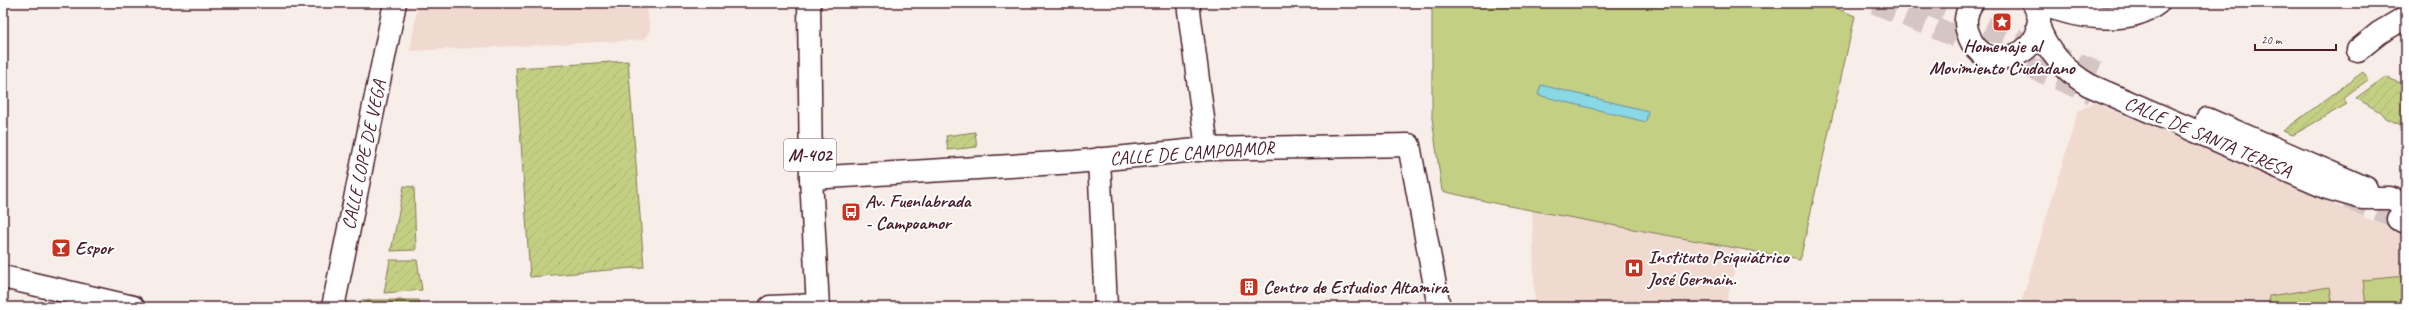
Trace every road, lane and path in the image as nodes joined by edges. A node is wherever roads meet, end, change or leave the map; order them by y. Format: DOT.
graph roads {
  1 [pos="395,3"];
  2 [pos="809,3"];
  3 [pos="1188,3"];
  4 [pos="1972,3"];
  5 [pos="2032,3"];
  6 [pos="2039,3"];
  7 [pos="2158,3"];
  8 [pos="2406,17"];
  9 [pos="2038,25"];
  10 [pos="2358,50"];
  11 [pos="2104,75"];
  12 [pos="1207,149"];
  13 [pos="1099,159"];
  14 [pos="811,178"];
  15 [pos="2400,211"];
  16 [pos="3,276"];
  17 [pos="818,306"];
  18 [pos="133,307"];
  19 [pos="333,307"];
  20 [pos="770,307"];
  21 [pos="1106,307"];
  22 [pos="1439,307"];
  1 -- 19 [label="main road, CALLE LOPE DE VEGA"];
  2 -- 14 [label="main road, M-402"];
  3 -- 12 [label="main road"];
  4 -- 9 [label="main road"];
  5 -- 9 [label="main road, CALLE DE SANTA TERESA"];
  6 -- 7 [label="main road"];
  8 -- 10 [label="main road"];
  9 -- 15 [label="main road, CALLE DE SANTA TERESA"];
  11 -- 15 [label="main road"];
  12 -- 13 [label="main road, CALLE DE CAMPOAMOR"];
  12 -- 22 [label="main road, CALLE DE CAMPOAMOR"];
  13 -- 14 [label="main road, CALLE DE CAMPOAMOR"];
  13 -- 21 [label="main road"];
  14 -- 17 [label="main road, M-402"];
  16 -- 18 [label="main road"];
  17 -- 20 [label="main road"];
}
